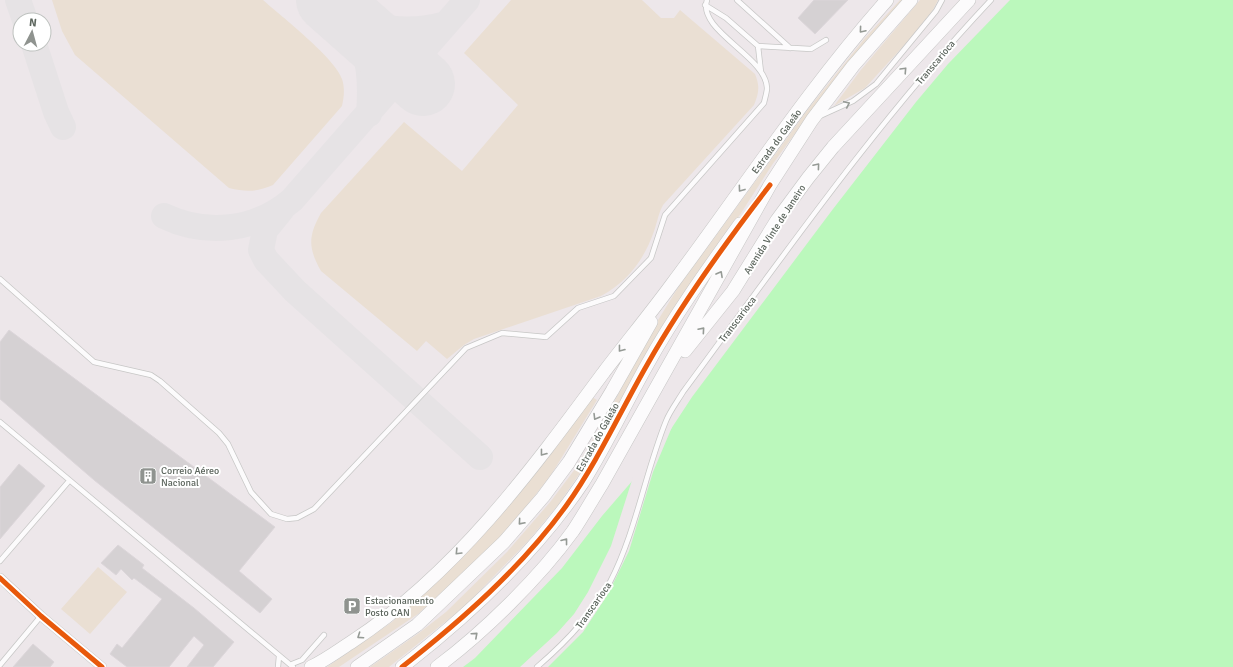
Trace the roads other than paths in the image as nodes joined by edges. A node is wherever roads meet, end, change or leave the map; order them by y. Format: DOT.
graph roads {
  1 [pos="707,0"];
  2 [pos="736,0"];
  3 [pos="887,0"];
  4 [pos="911,0"];
  5 [pos="942,0"];
  6 [pos="969,0"];
  7 [pos="991,0"];
  8 [pos="705,5"];
  9 [pos="826,40"];
  10 [pos="758,46"];
  11 [pos="790,48"];
  12 [pos="761,72"];
  13 [pos="812,120"];
  14 [pos="770,184"];
  15 [pos="0,279"];
  16 [pos="671,286"];
  17 [pos="653,394"];
  18 [pos="0,422"];
  19 [pos="69,481"];
  20 [pos="0,561"];
  21 [pos="0,578"];
  22 [pos="41,616"];
  23 [pos="324,636"];
  24 [pos="310,651"];
  25 [pos="279,656"];
  26 [pos="442,664"];
  27 [pos="0,665"];
  28 [pos="292,666"];
  29 [pos="315,666"];
  30 [pos="102,667"];
  31 [pos="278,667"];
  32 [pos="357,667"];
  33 [pos="402,667"];
  34 [pos="537,667"];
  1 -- 8 [label="lane"];
  2 -- 11 [label="lane"];
  3 -- 16 [label="main road, Estrada do Galeão, one-way"];
  4 -- 13 [label="main road, Estrada do Galeão"];
  13 -- 5 [label="lane, one-way"];
  17 -- 6 [label="main road, Avenida Vinte de Janeiro, one-way"];
  7 -- 34 [label="lane, Transcarioca"];
  8 -- 10 [label="lane"];
  8 -- 12 [label="lane"];
  9 -- 11 [label="lane"];
  10 -- 11 [label="lane"];
  10 -- 12 [label="lane"];
  12 -- 15 [label="lane"];
  13 -- 14 [label="main road, Estrada do Galeão"];
  17 -- 14 [label="main road, Estrada do Galeão, one-way"];
  14 -- 33 [label="main road, Estrada do Galeão"];
  16 -- 29 [label="main road, Estrada do Galeão, one-way"];
  16 -- 32 [label="main road, Estrada do Galeão, one-way"];
  26 -- 17 [label="main road, Estrada do Galeão, one-way"];
  18 -- 19 [label="lane"];
  19 -- 20 [label="lane"];
  19 -- 25 [label="lane"];
  21 -- 22 [label="street"];
  22 -- 27 [label="lane"];
  22 -- 30 [label="street"];
  23 -- 24 [label="lane"];
  24 -- 28 [label="lane"];
  24 -- 29 [label="lane"];
  25 -- 28 [label="lane"];
  25 -- 31 [label="lane"];
}
